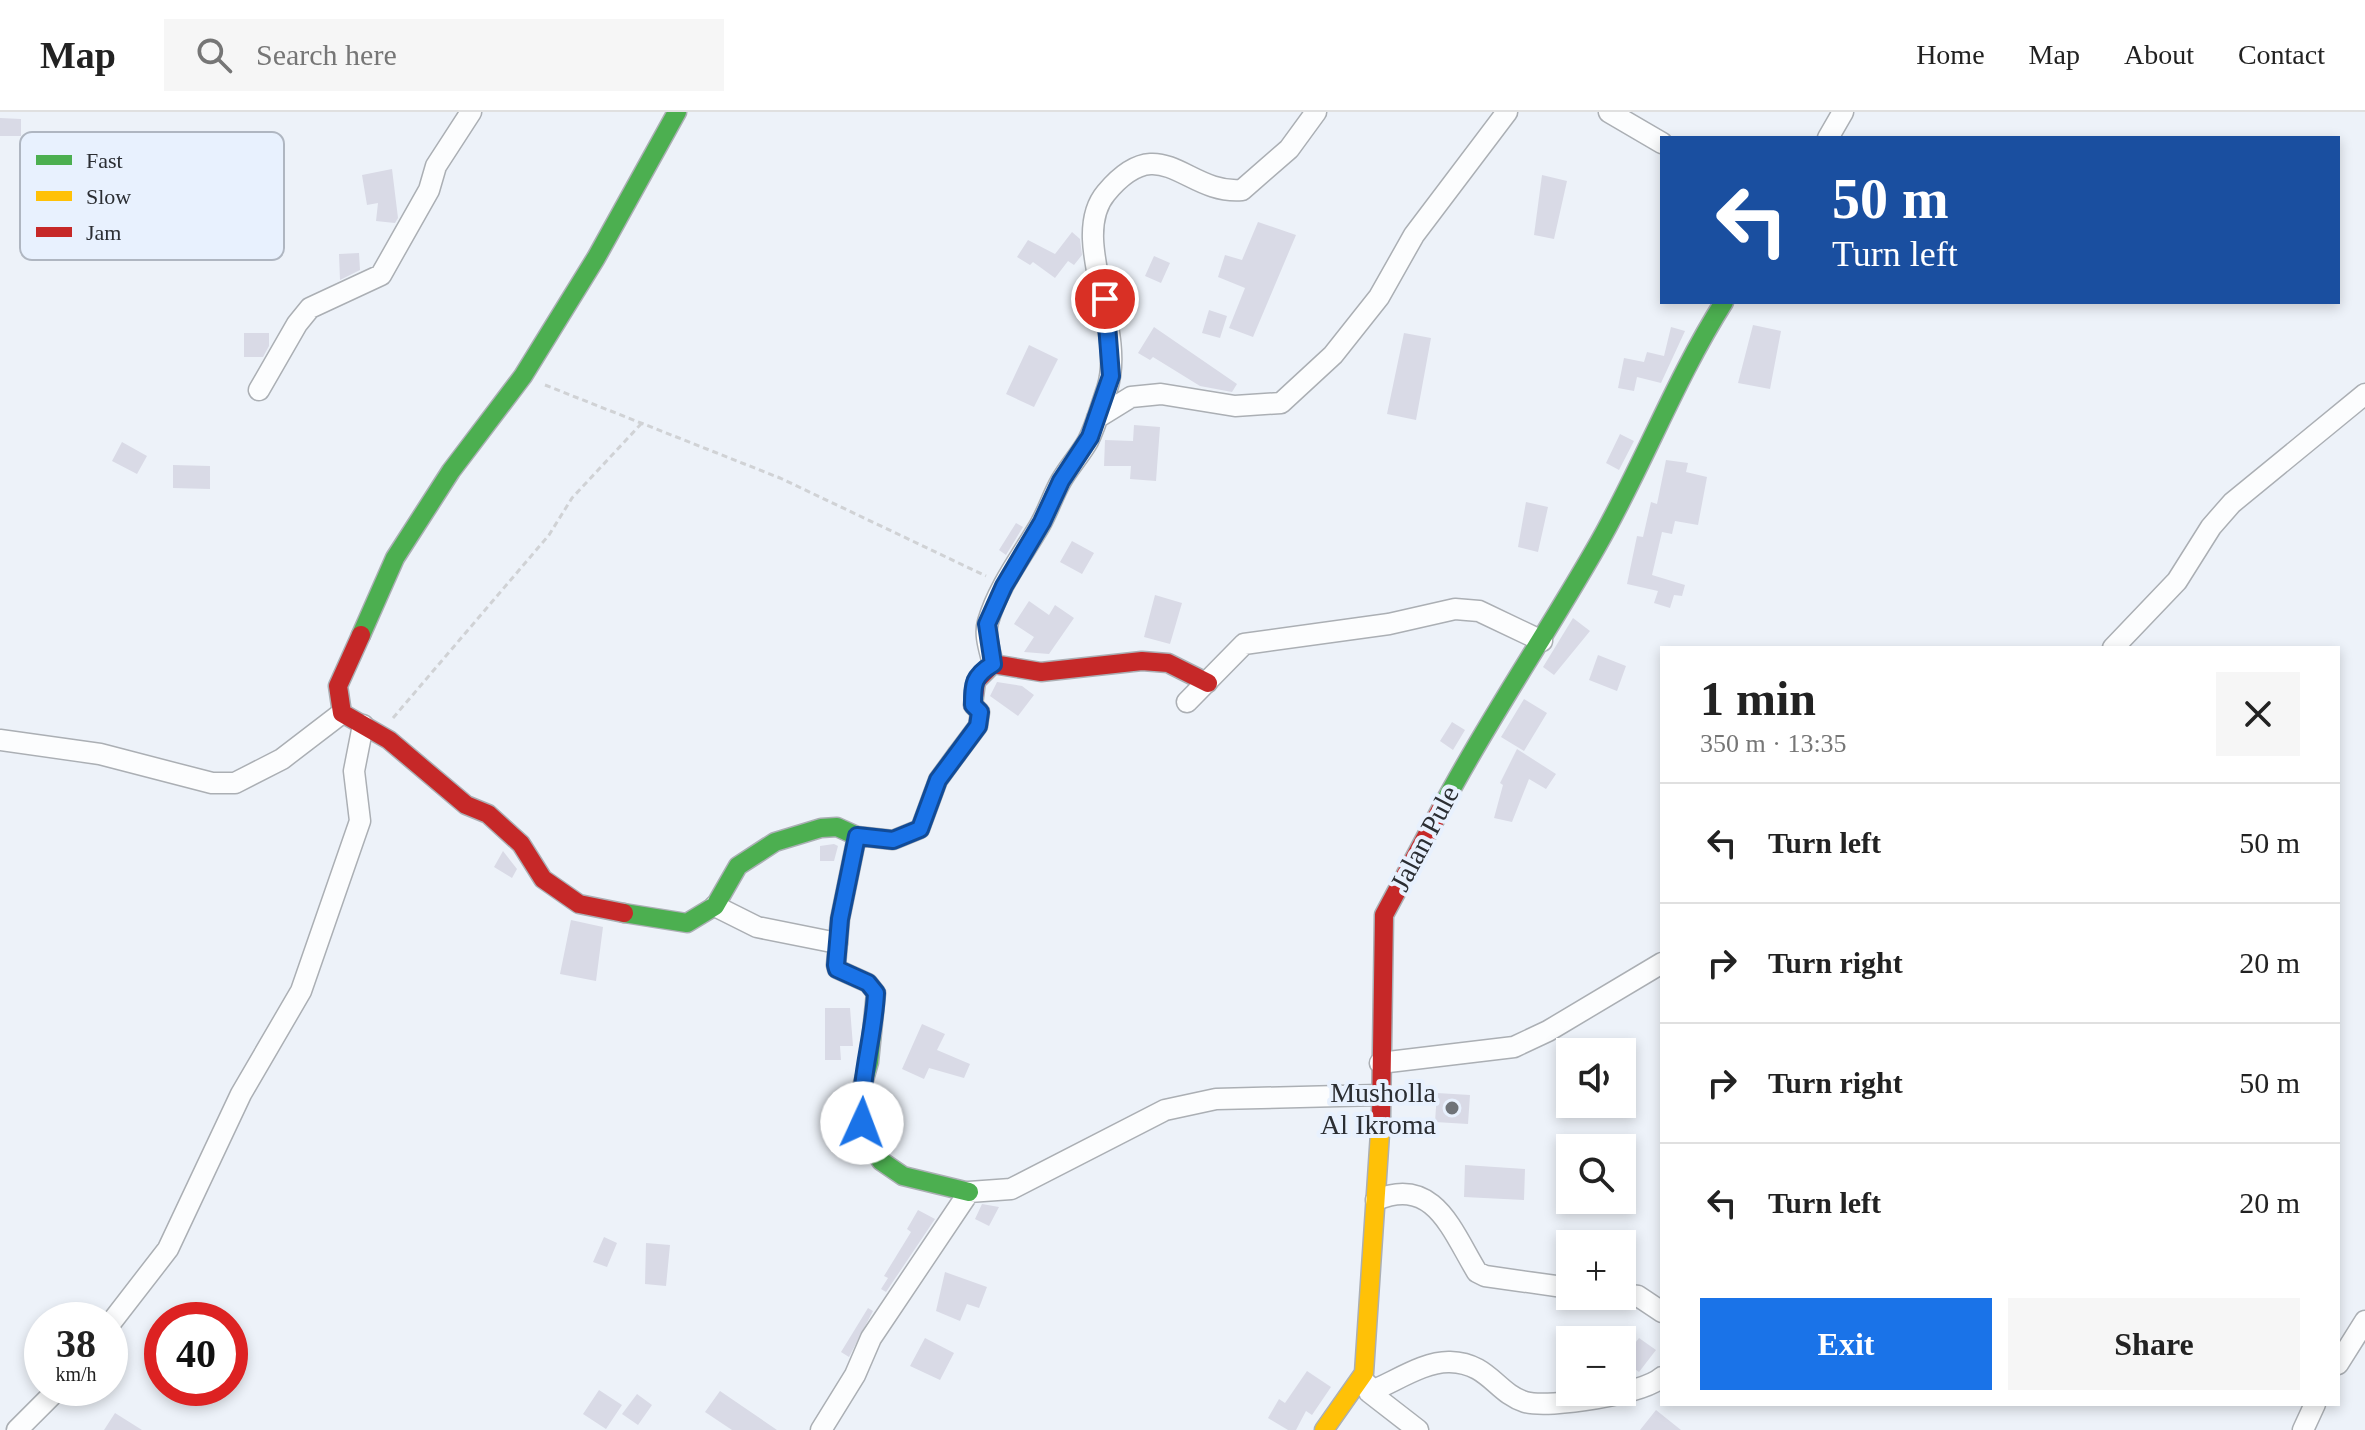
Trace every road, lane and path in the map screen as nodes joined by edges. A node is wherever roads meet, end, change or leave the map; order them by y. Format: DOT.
graph roads {
  1 [pos="471,112"];
  2 [pos="677,112"];
  3 [pos="1316,112"];
  4 [pos="1507,112"];
  5 [pos="1609,112"];
  6 [pos="1843,112"];
  7 [pos="1829,136"];
  8 [pos="1660,142"];
  9 [pos="1723,304"];
  10 [pos="523,376"];
  11 [pos="259,390"];
  12 [pos="2365,394"];
  13 [pos="1097,418"];
  14 [pos="641,424"];
  15 [pos="1004,586"];
  16 [pos="1542,641"];
  17 [pos="2115,646"];
  18 [pos="993,664"];
  19 [pos="1208,683"];
  20 [pos="1187,702"];
  21 [pos="342,713"];
  22 [pos="369,730"];
  23 [pos="0,740"];
  24 [pos="857,836"];
  25 [pos="715,906"];
  26 [pos="837,943"];
  27 [pos="1660,964"];
  28 [pos="1380,1063"];
  29 [pos="1379,1095"];
  30 [pos="969,1192"];
  31 [pos="1376,1200"];
  32 [pos="1556,1286"];
  33 [pos="1636,1296"];
  34 [pos="127,1302"];
  35 [pos="1660,1311"];
  36 [pos="2365,1321"];
  37 [pos="2340,1361"];
  38 [pos="1660,1378"];
  39 [pos="1367,1382"];
  40 [pos="41,1406"];
  41 [pos="2314,1406"];
  42 [pos="17,1430"];
  43 [pos="821,1430"];
  44 [pos="1324,1430"];
  45 [pos="1418,1430"];
  46 [pos="2303,1430"];
  1 -- 11 [label="street"];
  2 -- 10 [label="street"];
  3 -- 13 [label="street"];
  4 -- 13 [label="street"];
  5 -- 8 [label="street"];
  6 -- 7 [label="street"];
  9 -- 16 [label="street, Jalan Pule"];
  10 -- 14 [label="path"];
  10 -- 21 [label="street"];
  12 -- 17 [label="street"];
  13 -- 15 [label="street"];
  14 -- 15 [label="path"];
  14 -- 22 [label="path"];
  15 -- 18 [label="street"];
  16 -- 19 [label="street"];
  16 -- 28 [label="street, Jalan Pule"];
  18 -- 19 [label="street"];
  18 -- 24 [label="street"];
  19 -- 20 [label="street"];
  21 -- 22 [label="street"];
  21 -- 23 [label="street"];
  22 -- 25 [label="street"];
  22 -- 34 [label="street"];
  24 -- 25 [label="street"];
  24 -- 26 [label="street"];
  25 -- 26 [label="street"];
  26 -- 30 [label="street"];
  27 -- 28 [label="street"];
  28 -- 29 [label="street, Jalan Pule"];
  29 -- 30 [label="street"];
  29 -- 31 [label="street, Jalan Pule"];
  30 -- 43 [label="street"];
  31 -- 32 [label="street"];
  31 -- 39 [label="street, Jalan Pule"];
  33 -- 35 [label="street"];
  36 -- 37 [label="street"];
  38 -- 39 [label="street"];
  39 -- 44 [label="street"];
  39 -- 45 [label="street"];
  40 -- 42 [label="street"];
  41 -- 46 [label="street"];
}
